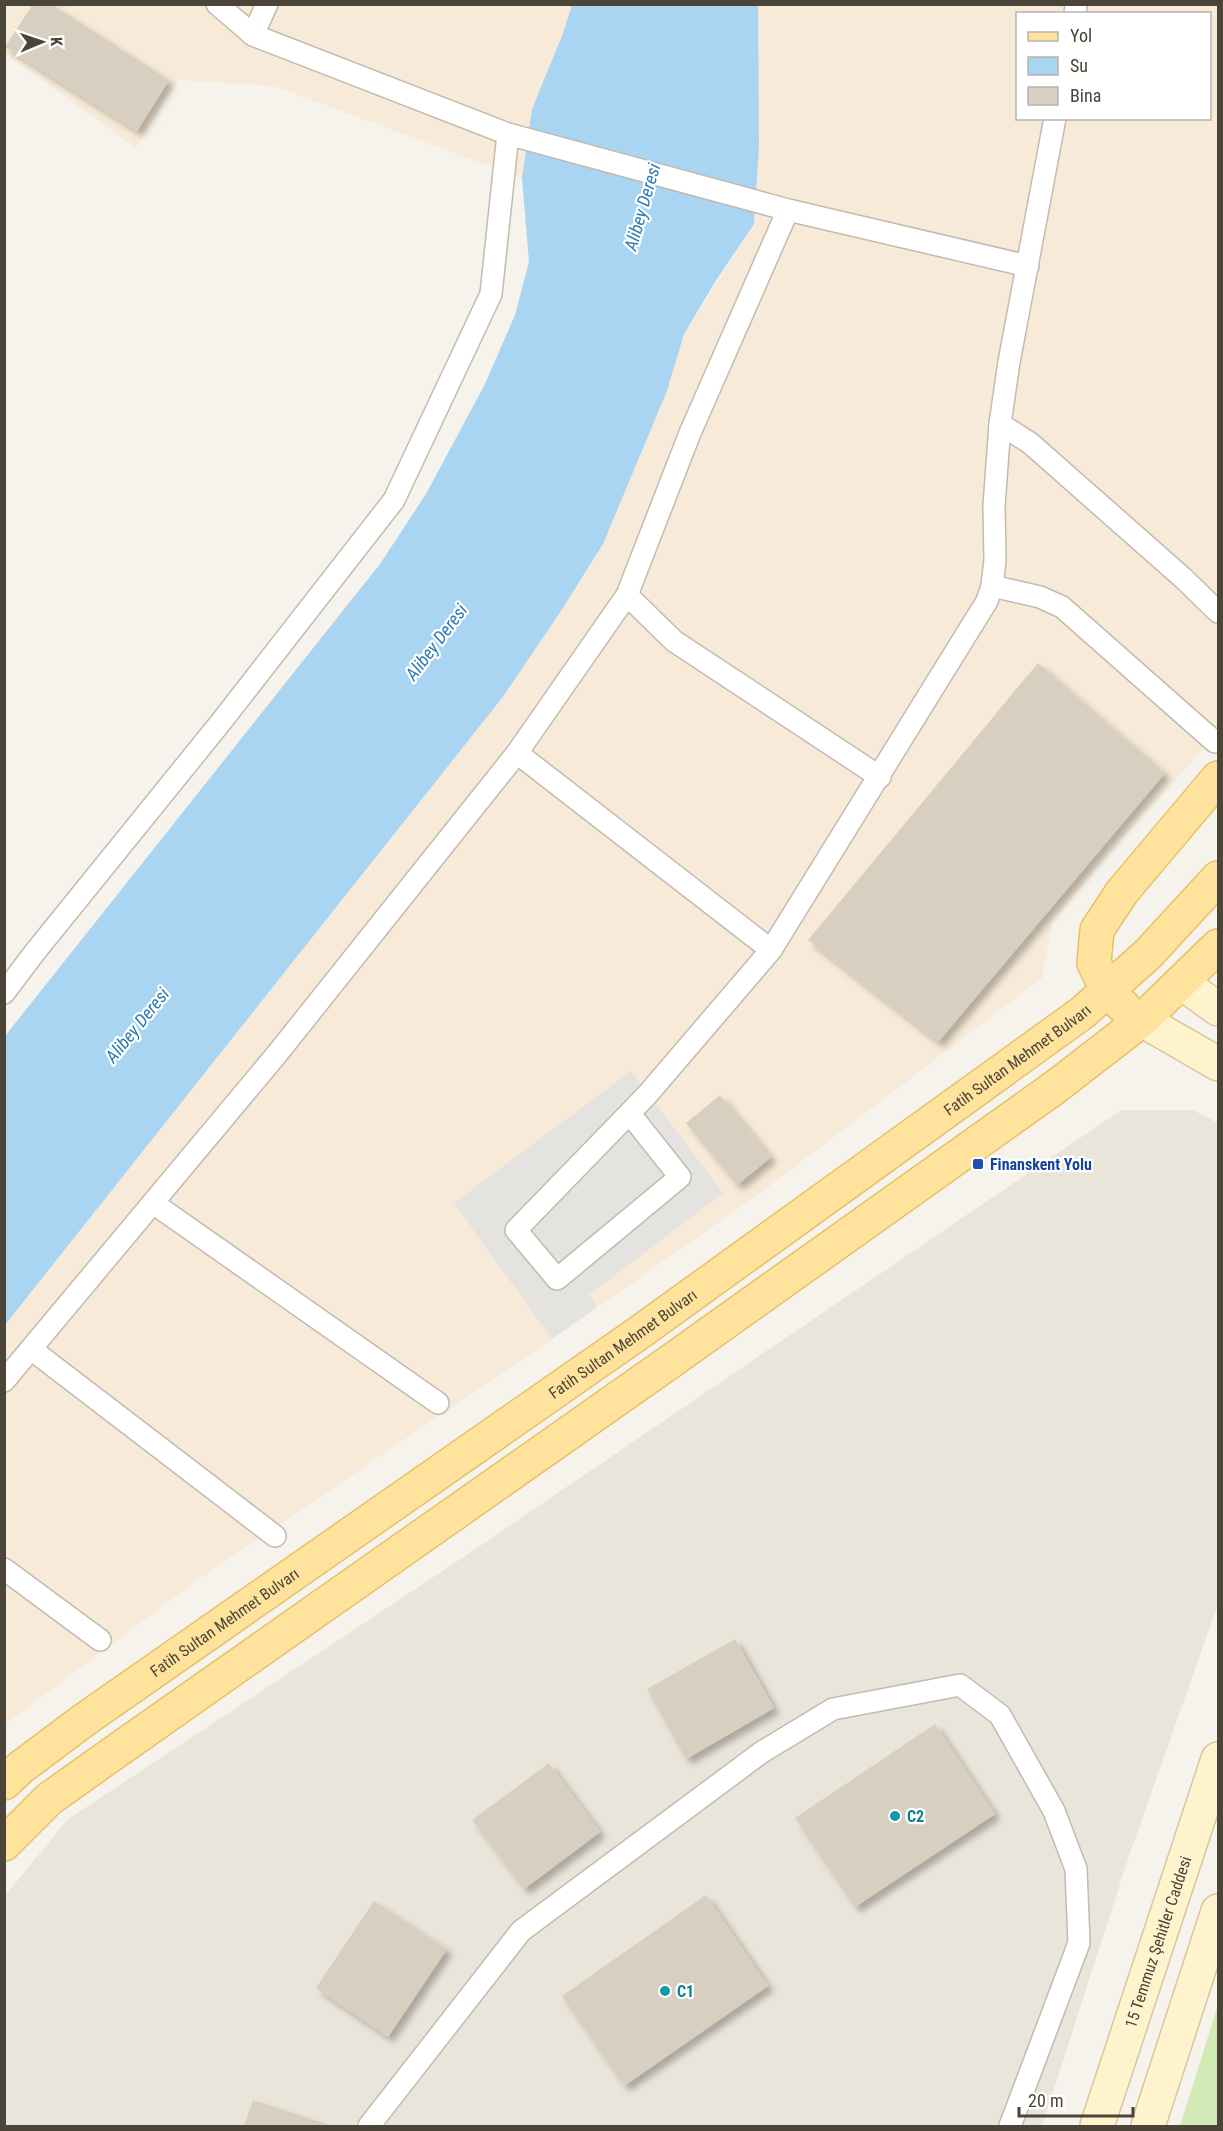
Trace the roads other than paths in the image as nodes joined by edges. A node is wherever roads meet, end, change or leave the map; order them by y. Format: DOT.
graph roads {
  1 [pos="217,4"];
  2 [pos="267,4"];
  3 [pos="253,35"];
  4 [pos="1055,120"];
  5 [pos="508,134"];
  6 [pos="788,210"];
  7 [pos="1028,266"];
  8 [pos="1000,424"];
  9 [pos="992,586"];
  10 [pos="627,595"];
  11 [pos="1218,612"];
  12 [pos="1215,742"];
  13 [pos="517,753"];
  14 [pos="880,777"];
  15 [pos="1218,778"];
  16 [pos="1218,878"];
  17 [pos="1218,946"];
  18 [pos="771,950"];
  19 [pos="1148,954"];
  20 [pos="1182,983"];
  21 [pos="1108,992"];
  22 [pos="4,993"];
  23 [pos="1218,1009"];
  24 [pos="1142,1020"];
  25 [pos="1218,1064"];
  26 [pos="630,1114"];
  27 [pos="153,1203"];
  28 [pos="31,1349"];
  29 [pos="4,1381"];
  30 [pos="438,1404"];
  31 [pos="275,1536"];
  32 [pos="4,1569"];
  33 [pos="100,1640"];
  34 [pos="1218,1759"];
  35 [pos="4,1783"];
  36 [pos="4,1844"];
  37 [pos="1218,1911"];
  38 [pos="369,2127"];
  39 [pos="1010,2127"];
  40 [pos="1097,2127"];
  41 [pos="1148,2127"];
  1 -- 3 [label="lane"];
  2 -- 3 [label="lane"];
  3 -- 5 [label="lane"];
  4 -- 7 [label="lane"];
  5 -- 6 [label="lane"];
  5 -- 22 [label="lane"];
  6 -- 7 [label="lane"];
  6 -- 10 [label="lane"];
  7 -- 8 [label="lane"];
  8 -- 9 [label="lane"];
  8 -- 11 [label="lane"];
  9 -- 12 [label="lane"];
  9 -- 14 [label="lane"];
  10 -- 13 [label="lane"];
  10 -- 14 [label="lane"];
  13 -- 18 [label="lane"];
  13 -- 27 [label="lane"];
  14 -- 18 [label="lane"];
  15 -- 21 [label="main road"];
  16 -- 19 [label="main road, Fatih Sultan Mehmet Bulvarı"];
  17 -- 20 [label="main road"];
  18 -- 26 [label="lane"];
  19 -- 20 [label="main road"];
  19 -- 21 [label="main road, Fatih Sultan Mehmet Bulvarı"];
  20 -- 23 [label="main road"];
  20 -- 24 [label="main road"];
  21 -- 24 [label="main road"];
  21 -- 35 [label="main road, Fatih Sultan Mehmet Bulvarı"];
  24 -- 25 [label="main road"];
  24 -- 36 [label="main road"];
  26 -- 26 [label="lane"];
  27 -- 28 [label="lane"];
  27 -- 30 [label="lane"];
  28 -- 29 [label="lane"];
  28 -- 31 [label="lane"];
  32 -- 33 [label="lane"];
  34 -- 40 [label="main road, 15 Temmuz Şehitler Caddesi"];
  37 -- 41 [label="main road"];
  38 -- 39 [label="lane"];
}
